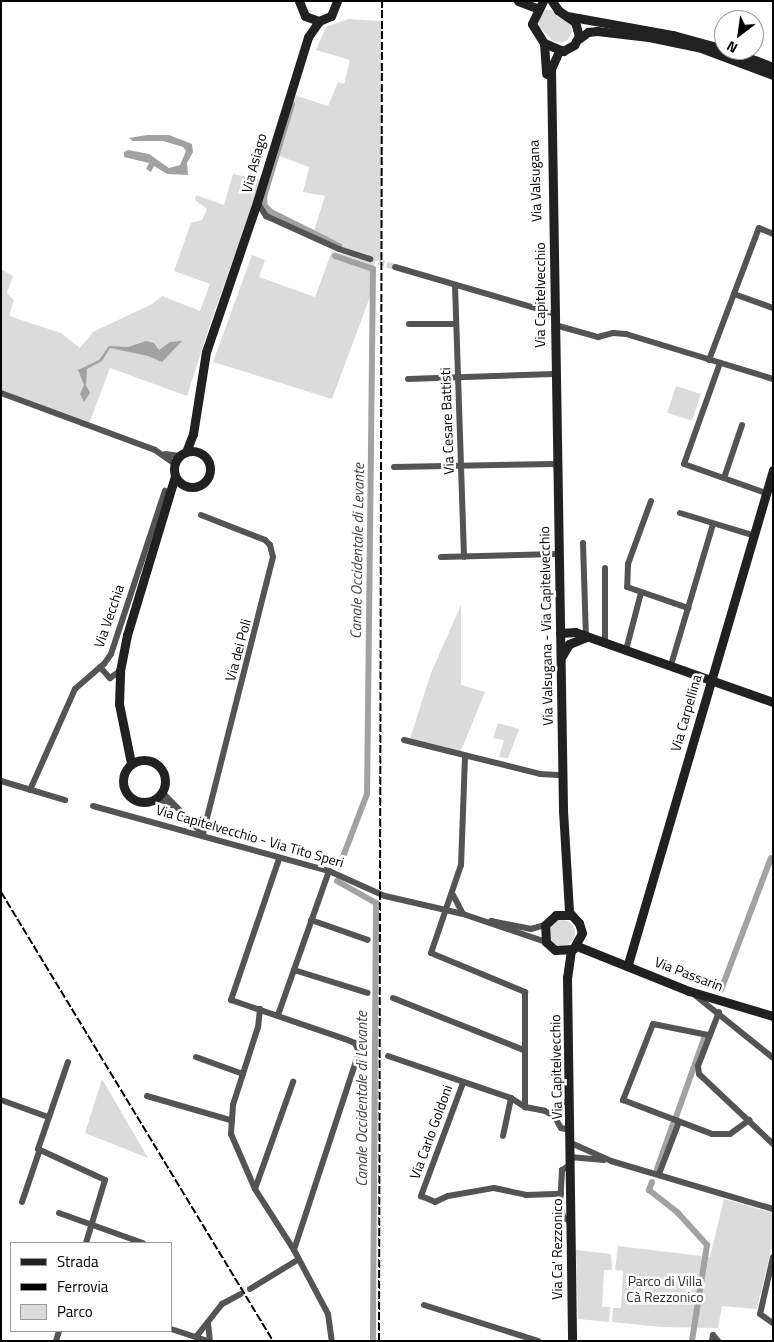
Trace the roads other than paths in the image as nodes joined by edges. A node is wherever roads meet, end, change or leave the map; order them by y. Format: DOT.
graph roads {
  1 [pos="299,1"];
  2 [pos="552,1"];
  3 [pos="339,2"];
  4 [pos="521,3"];
  5 [pos="540,6"];
  6 [pos="558,10"];
  7 [pos="305,16"];
  8 [pos="567,16"];
  9 [pos="319,21"];
  10 [pos="532,22"];
  11 [pos="308,37"];
  12 [pos="576,41"];
  13 [pos="544,43"];
  14 [pos="714,46"];
  15 [pos="559,51"];
  16 [pos="756,60"];
  17 [pos="773,66"];
  18 [pos="773,75"];
  19 [pos="257,202"];
  20 [pos="266,216"];
  21 [pos="252,218"];
  22 [pos="773,234"];
  23 [pos="370,259"];
  24 [pos="395,267"];
  25 [pos="455,285"];
  26 [pos="734,294"];
  27 [pos="773,308"];
  28 [pos="553,313"];
  29 [pos="409,324"];
  30 [pos="456,324"];
  31 [pos="555,325"];
  32 [pos="554,360"];
  33 [pos="709,360"];
  34 [pos="720,364"];
  35 [pos="554,374"];
  36 [pos="458,377"];
  37 [pos="408,379"];
  38 [pos="773,379"];
  39 [pos="1,393"];
  40 [pos="742,425"];
  41 [pos="193,434"];
  42 [pos="201,454"];
  43 [pos="180,458"];
  44 [pos="462,464"];
  45 [pos="556,464"];
  46 [pos="394,466"];
  47 [pos="773,470"];
  48 [pos="176,476"];
  49 [pos="724,478"];
  50 [pos="189,487"];
  51 [pos="169,492"];
  52 [pos="766,493"];
  53 [pos="651,501"];
  54 [pos="680,513"];
  55 [pos="201,515"];
  56 [pos="713,524"];
  57 [pos="752,535"];
  58 [pos="583,543"];
  59 [pos="558,554"];
  60 [pos="441,557"];
  61 [pos="464,557"];
  62 [pos="605,568"];
  63 [pos="641,593"];
  64 [pos="688,608"];
  65 [pos="559,614"];
  66 [pos="560,633"];
  67 [pos="580,636"];
  68 [pos="605,642"];
  69 [pos="626,650"];
  70 [pos="560,664"];
  71 [pos="671,665"];
  72 [pos="100,667"];
  73 [pos="120,671"];
  74 [pos="110,678"];
  75 [pos="710,678"];
  76 [pos="119,690"];
  77 [pos="773,702"];
  78 [pos="404,740"];
  79 [pos="465,757"];
  80 [pos="136,761"];
  81 [pos="562,775"];
  82 [pos="1,781"];
  83 [pos="30,790"];
  84 [pos="159,795"];
  85 [pos="65,800"];
  86 [pos="93,806"];
  87 [pos="202,834"];
  88 [pos="279,859"];
  89 [pos="329,871"];
  90 [pos="566,891"];
  91 [pos="453,894"];
  92 [pos="445,911"];
  93 [pos="463,914"];
  94 [pos="559,914"];
  95 [pos="571,915"];
  96 [pos="311,920"];
  97 [pos="484,920"];
  98 [pos="546,925"];
  99 [pos="582,934"];
  100 [pos="368,940"];
  101 [pos="546,942"];
  102 [pos="574,948"];
  103 [pos="559,952"];
  104 [pos="598,954"];
  105 [pos="628,964"];
  106 [pos="294,970"];
  107 [pos="567,977"];
  108 [pos="689,991"];
  109 [pos="368,993"];
  110 [pos="393,998"];
  111 [pos="260,1009"];
  112 [pos="719,1012"];
  113 [pos="278,1015"];
  114 [pos="773,1016"];
  115 [pos="708,1035"];
  116 [pos="524,1050"];
  117 [pos="388,1056"];
  118 [pos="196,1057"];
  119 [pos="773,1058"];
  120 [pos="68,1062"];
  121 [pos="242,1074"];
  122 [pos="293,1082"];
  123 [pos="463,1083"];
  124 [pos="147,1096"];
  125 [pos="511,1098"];
  126 [pos="1,1100"];
  127 [pos="570,1100"];
  128 [pos="525,1107"];
  129 [pos="554,1116"];
  130 [pos="48,1117"];
  131 [pos="230,1120"];
  132 [pos="749,1120"];
  133 [pos="679,1122"];
  134 [pos="570,1130"];
  135 [pos="503,1136"];
  136 [pos="570,1143"];
  137 [pos="773,1144"];
  138 [pos="39,1152"];
  139 [pos="570,1161"];
  140 [pos="611,1161"];
  141 [pos="659,1174"];
  142 [pos="255,1189"];
  143 [pos="561,1194"];
  144 [pos="22,1202"];
  145 [pos="773,1209"];
  146 [pos="58,1214"];
  147 [pos="571,1222"];
  148 [pos="92,1224"];
  149 [pos="86,1242"];
  150 [pos="140,1242"];
  151 [pos="294,1250"];
  152 [pos="773,1257"];
  153 [pos="299,1259"];
  154 [pos="250,1288"];
  155 [pos="240,1294"];
  156 [pos="424,1305"];
  157 [pos="208,1323"];
  158 [pos="773,1323"];
  159 [pos="172,1329"];
  160 [pos="196,1337"];
  161 [pos="209,1341"];
  162 [pos="332,1341"];
  163 [pos="538,1341"];
  164 [pos="572,1341"];
  165 [pos="712,1341"];
  166 [pos="718,1341"];
  1 -- 7 [label="main road, Via Asiago"];
  2 -- 6 [label="main road"];
  3 -- 9 [label="main road, Via Asiago"];
  4 -- 5 [label="main road"];
  4 -- 10 [label="main road, Via Valsugana"];
  5 -- 6 [label="main road"];
  5 -- 10 [label="main road"];
  6 -- 8 [label="main road"];
  7 -- 9 [label="main road"];
  7 -- 11 [label="main road, Via Asiago"];
  8 -- 12 [label="main road"];
  8 -- 14 [label="main road"];
  9 -- 11 [label="main road, Via Asiago"];
  10 -- 13 [label="main road, Via Valsugana"];
  11 -- 19 [label="main road, Via Asiago"];
  12 -- 15 [label="main road"];
  12 -- 18 [label="main road"];
  13 -- 15 [label="main road"];
  13 -- 28 [label="main road, Via Valsugana"];
  15 -- 28 [label="main road, Via Capitelvecchio"];
  16 -- 17 [label="main road"];
  19 -- 20 [label="street, Via Asiago"];
  19 -- 21 [label="main road"];
  20 -- 21 [label="street"];
  20 -- 23 [label="street"];
  21 -- 41 [label="main road"];
  22 -- 26 [label="street"];
  24 -- 25 [label="street"];
  25 -- 28 [label="street"];
  25 -- 30 [label="street, Via Cesare Battisti"];
  26 -- 27 [label="street"];
  26 -- 33 [label="street"];
  28 -- 31 [label="main road, Via Capitelvecchio"];
  28 -- 32 [label="main road, Via Valsugana"];
  29 -- 30 [label="street"];
  30 -- 36 [label="street, Via Cesare Battisti"];
  31 -- 32 [label="main road, Via Capitelvecchio"];
  31 -- 33 [label="street"];
  32 -- 35 [label="main road, Via Valsugana - Via Capitelvecchio"];
  33 -- 34 [label="street"];
  34 -- 38 [label="street"];
  34 -- 49 [label="street"];
  35 -- 36 [label="street"];
  35 -- 45 [label="main road, Via Valsugana - Via Capitelvecchio"];
  36 -- 37 [label="street"];
  36 -- 44 [label="street, Via Cesare Battisti"];
  39 -- 43 [label="street"];
  40 -- 49 [label="street"];
  41 -- 42 [label="main road"];
  41 -- 43 [label="main road"];
  42 -- 43 [label="main road"];
  42 -- 50 [label="main road"];
  43 -- 48 [label="main road"];
  44 -- 45 [label="street"];
  44 -- 46 [label="street"];
  44 -- 61 [label="street, Via Cesare Battisti"];
  45 -- 59 [label="main road, Via Valsugana - Via Capitelvecchio"];
  47 -- 52 [label="main road, Via Carpellina"];
  48 -- 50 [label="main road"];
  48 -- 51 [label="main road"];
  49 -- 52 [label="street"];
  50 -- 51 [label="main road"];
  51 -- 72 [label="street, Via Vecchia"];
  51 -- 73 [label="main road"];
  52 -- 57 [label="main road, Via Carpellina"];
  53 -- 63 [label="street"];
  54 -- 56 [label="street"];
  55 -- 87 [label="street, Via dei Poli"];
  56 -- 57 [label="street"];
  56 -- 64 [label="street"];
  57 -- 75 [label="main road, Via Carpellina"];
  58 -- 67 [label="street"];
  59 -- 61 [label="street"];
  59 -- 65 [label="main road, Via Valsugana - Via Capitelvecchio"];
  60 -- 61 [label="street"];
  62 -- 68 [label="street"];
  63 -- 64 [label="street"];
  63 -- 69 [label="street"];
  64 -- 71 [label="street"];
  65 -- 66 [label="main road, Via Valsugana - Via Capitelvecchio"];
  65 -- 67 [label="main road"];
  66 -- 67 [label="main road"];
  66 -- 70 [label="main road, Via Valsugana - Via Capitelvecchio"];
  67 -- 68 [label="main road"];
  67 -- 70 [label="main road"];
  68 -- 69 [label="main road"];
  69 -- 71 [label="main road"];
  70 -- 81 [label="main road, Via Valsugana - Via Capitelvecchio"];
  71 -- 75 [label="main road"];
  72 -- 74 [label="street"];
  72 -- 83 [label="street, Via Vecchia"];
  73 -- 74 [label="street"];
  73 -- 76 [label="main road"];
  74 -- 76 [label="street"];
  75 -- 77 [label="main road"];
  75 -- 105 [label="main road, Via Carpellina"];
  76 -- 80 [label="main road"];
  78 -- 79 [label="street"];
  79 -- 81 [label="street"];
  79 -- 91 [label="street"];
  80 -- 84 [label="main road"];
  80 -- 84 [label="main road"];
  81 -- 90 [label="main road, Via Valsugana - Via Capitelvecchio"];
  82 -- 83 [label="street"];
  83 -- 85 [label="street"];
  84 -- 87 [label="street"];
  86 -- 87 [label="street, Via Capitelvecchio - Via Tito Speri"];
  87 -- 88 [label="street, Via Capitelvecchio - Via Tito Speri"];
  88 -- 89 [label="street, Via Capitelvecchio - Via Tito Speri"];
  88 -- 111 [label="street"];
  89 -- 92 [label="street, Via Capitelvecchio - Via Tito Speri"];
  89 -- 96 [label="street"];
  90 -- 94 [label="main road"];
  90 -- 95 [label="main road"];
  91 -- 92 [label="street"];
  91 -- 93 [label="street"];
  92 -- 93 [label="street, Via Capitelvecchio - Via Tito Speri"];
  92 -- 116 [label="street"];
  93 -- 97 [label="street, Via Capitelvecchio - Via Tito Speri"];
  94 -- 95 [label="main road"];
  94 -- 98 [label="main road"];
  95 -- 99 [label="main road"];
  96 -- 100 [label="street"];
  96 -- 106 [label="street"];
  97 -- 98 [label="street"];
  97 -- 101 [label="street"];
  98 -- 101 [label="main road"];
  99 -- 102 [label="main road, Via Capitelvecchio"];
  99 -- 104 [label="main road"];
  101 -- 103 [label="main road"];
  102 -- 103 [label="main road"];
  102 -- 104 [label="main road, Via Passarin"];
  102 -- 107 [label="main road, Via Capitelvecchio"];
  103 -- 107 [label="main road, Via Capitelvecchio"];
  104 -- 105 [label="main road, Via Passarin"];
  105 -- 108 [label="main road, Via Passarin"];
  106 -- 109 [label="street"];
  106 -- 113 [label="street"];
  107 -- 127 [label="main road, Via Capitelvecchio"];
  108 -- 112 [label="street"];
  108 -- 114 [label="main road, Via Passarin"];
  110 -- 116 [label="street"];
  111 -- 113 [label="street"];
  111 -- 121 [label="street"];
  112 -- 115 [label="street"];
  112 -- 119 [label="street"];
  113 -- 151 [label="street"];
  115 -- 132 [label="street"];
  115 -- 133 [label="street"];
  116 -- 128 [label="street"];
  117 -- 123 [label="street"];
  118 -- 121 [label="street"];
  120 -- 130 [label="street"];
  121 -- 131 [label="street"];
  122 -- 142 [label="street"];
  123 -- 125 [label="street"];
  123 -- 143 [label="street, Via Carlo Goldoni"];
  124 -- 131 [label="street"];
  125 -- 128 [label="street"];
  125 -- 135 [label="street"];
  126 -- 130 [label="street"];
  127 -- 129 [label="street"];
  127 -- 134 [label="main road, Via Capitelvecchio"];
  128 -- 129 [label="street"];
  129 -- 134 [label="street"];
  130 -- 138 [label="street"];
  131 -- 142 [label="street"];
  132 -- 133 [label="street"];
  132 -- 137 [label="street"];
  133 -- 141 [label="street"];
  134 -- 136 [label="main road, Via Capitelvecchio"];
  136 -- 139 [label="main road, Via Capitelvecchio"];
  136 -- 140 [label="street"];
  138 -- 144 [label="street"];
  138 -- 148 [label="street"];
  139 -- 140 [label="street"];
  139 -- 143 [label="street"];
  139 -- 147 [label="main road, Via Ca' Rezzonico"];
  140 -- 141 [label="street"];
  141 -- 145 [label="street"];
  142 -- 151 [label="street"];
  143 -- 147 [label="street"];
  146 -- 148 [label="street"];
  147 -- 164 [label="main road, Via Ca' Rezzonico"];
  148 -- 149 [label="street"];
  148 -- 150 [label="street"];
  151 -- 153 [label="street"];
  152 -- 158 [label="street"];
  153 -- 154 [label="street"];
  153 -- 162 [label="street"];
  155 -- 157 [label="street"];
  156 -- 163 [label="street"];
  157 -- 160 [label="street"];
  157 -- 161 [label="street"];
  159 -- 160 [label="street"];
  160 -- 161 [label="street"];
  165 -- 166 [label="street"];
}
